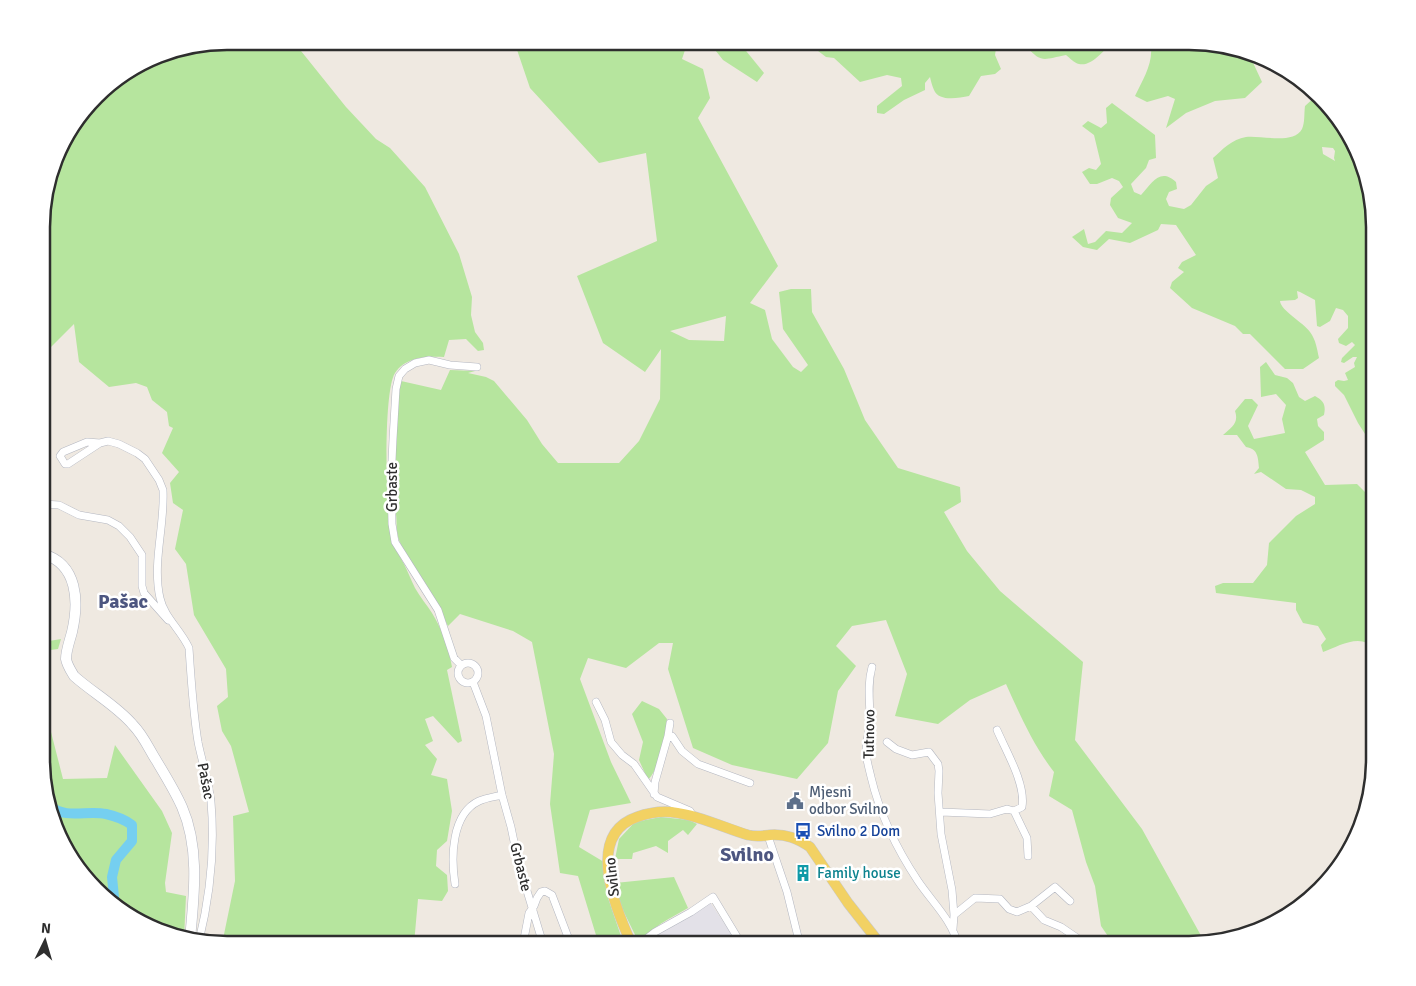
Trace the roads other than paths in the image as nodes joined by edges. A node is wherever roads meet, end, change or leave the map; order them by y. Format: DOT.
graph roads {
  1 [pos="477,368"];
  2 [pos="100,443"];
  3 [pos="50,504"];
  4 [pos="50,556"];
  5 [pos="175,625"];
  6 [pos="461,665"];
  7 [pos="872,667"];
  8 [pos="473,682"];
  9 [pos="596,702"];
  10 [pos="670,722"];
  11 [pos="997,730"];
  12 [pos="668,736"];
  13 [pos="887,742"];
  14 [pos="750,783"];
  15 [pos="654,794"];
  16 [pos="502,796"];
  17 [pos="1014,810"];
  18 [pos="941,812"];
  19 [pos="693,816"];
  20 [pos="768,836"];
  21 [pos="1028,856"];
  22 [pos="455,884"];
  23 [pos="1070,901"];
  24 [pos="1031,906"];
  25 [pos="532,909"];
  26 [pos="954,915"];
  27 [pos="954,929"];
  28 [pos="191,932"];
  29 [pos="201,934"];
  30 [pos="524,936"];
  31 [pos="540,936"];
  32 [pos="568,936"];
  33 [pos="628,936"];
  34 [pos="650,936"];
  35 [pos="737,936"];
  36 [pos="798,936"];
  37 [pos="874,936"];
  38 [pos="956,936"];
  39 [pos="1075,936"];
  1 -- 6 [label="street, Grbaste"];
  2 -- 2 [label="street, Pašac"];
  2 -- 5 [label="street, Pašac"];
  3 -- 5 [label="street, Pašac"];
  4 -- 28 [label="main road"];
  5 -- 29 [label="street, Pašac"];
  6 -- 8 [label="street, Grbaste"];
  6 -- 8 [label="street, Grbaste"];
  7 -- 27 [label="street, Tutnovo"];
  8 -- 16 [label="street, Grbaste"];
  9 -- 15 [label="street, Svilno"];
  10 -- 12 [label="street"];
  11 -- 17 [label="street"];
  12 -- 14 [label="street"];
  12 -- 15 [label="street"];
  13 -- 18 [label="street, Tutnovo"];
  15 -- 19 [label="street, Svilno"];
  16 -- 22 [label="street"];
  16 -- 25 [label="street, Grbaste"];
  17 -- 18 [label="street"];
  17 -- 21 [label="street"];
  18 -- 26 [label="street, Tutnovo"];
  19 -- 20 [label="main road, Svilno"];
  19 -- 33 [label="main road, Svilno"];
  20 -- 36 [label="street"];
  20 -- 37 [label="main road, Svilno"];
  23 -- 24 [label="street"];
  24 -- 26 [label="street"];
  24 -- 39 [label="street"];
  25 -- 30 [label="street, Grbaste"];
  25 -- 31 [label="street, Grbaste"];
  25 -- 32 [label="street, Grbaste"];
  26 -- 27 [label="street, Tutnovo"];
  27 -- 38 [label="street, Tutnovo"];
  34 -- 35 [label="street"];
}
